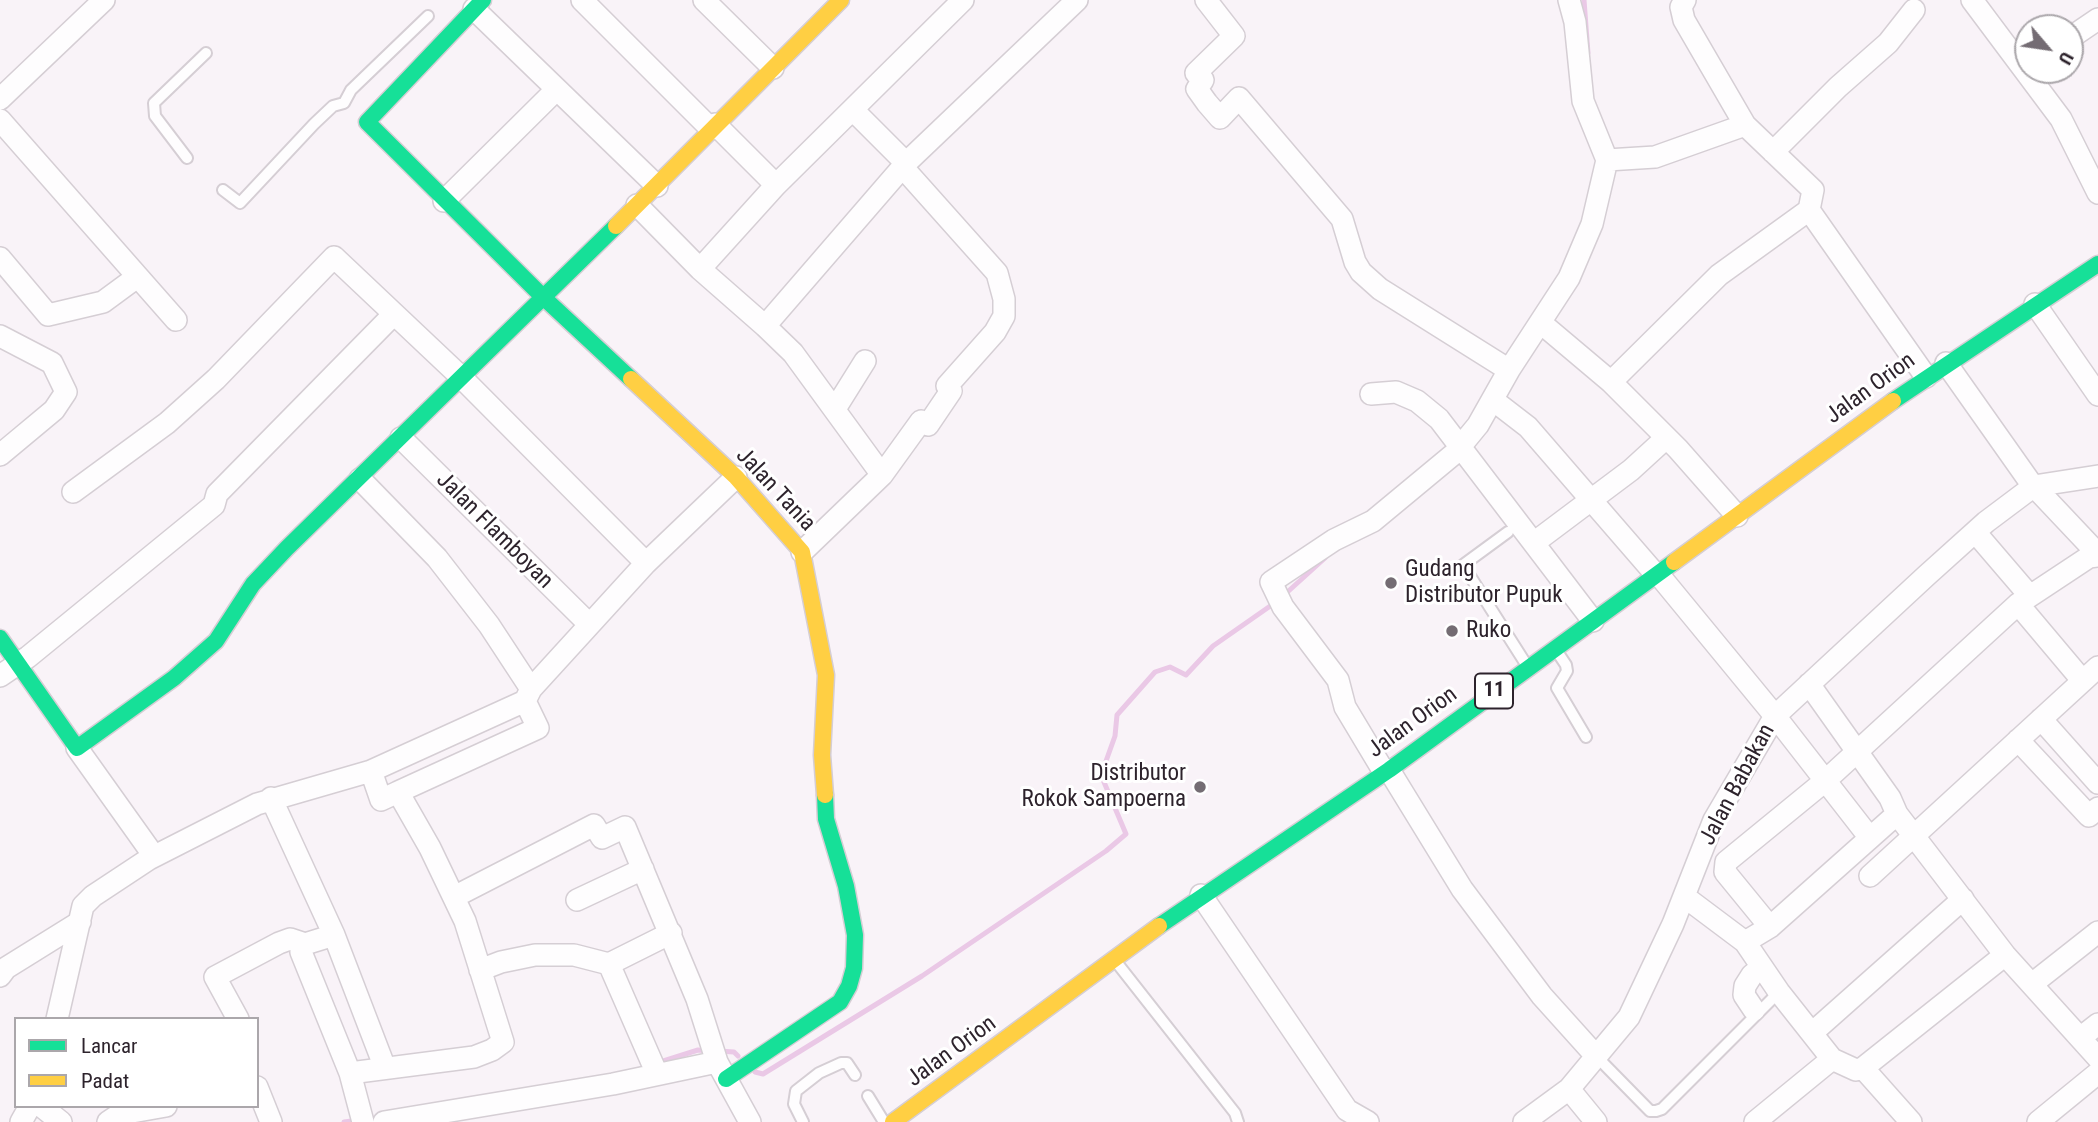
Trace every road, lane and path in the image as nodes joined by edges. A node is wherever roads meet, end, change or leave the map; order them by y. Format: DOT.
graph roads {
  1 [pos="104,0"];
  2 [pos="582,0"];
  3 [pos="841,0"];
  4 [pos="963,0"];
  5 [pos="1077,0"];
  6 [pos="1206,0"];
  7 [pos="1569,0"];
  8 [pos="1685,0"];
  9 [pos="1972,0"];
  10 [pos="707,1"];
  11 [pos="479,4"];
  12 [pos="1914,10"];
  13 [pos="428,16"];
  14 [pos="2014,52"];
  15 [pos="206,53"];
  16 [pos="773,68"];
  17 [pos="2037,84"];
  18 [pos="556,90"];
  19 [pos="0,99"];
  20 [pos="853,110"];
  21 [pos="356,112"];
  22 [pos="0,120"];
  23 [pos="1745,125"];
  24 [pos="713,126"];
  25 [pos="1773,152"];
  26 [pos="187,158"];
  27 [pos="1611,159"];
  28 [pos="906,163"];
  29 [pos="776,185"];
  30 [pos="657,186"];
  31 [pos="223,190"];
  32 [pos="2098,193"];
  33 [pos="444,201"];
  34 [pos="637,205"];
  35 [pos="1809,210"];
  36 [pos="0,258"];
  37 [pos="2098,264"];
  38 [pos="700,269"];
  39 [pos="137,277"];
  40 [pos="543,297"];
  41 [pos="2035,303"];
  42 [pos="394,314"];
  43 [pos="176,320"];
  44 [pos="765,326"];
  45 [pos="1544,326"];
  46 [pos="0,337"];
  47 [pos="865,361"];
  48 [pos="1946,363"];
  49 [pos="1509,370"];
  50 [pos="460,376"];
  51 [pos="1926,377"];
  52 [pos="1611,383"];
  53 [pos="1371,394"];
  54 [pos="2098,395"];
  55 [pos="1498,402"];
  56 [pos="835,409"];
  57 [pos="401,438"];
  58 [pos="1666,438"];
  59 [pos="1465,450"];
  60 [pos="0,455"];
  61 [pos="883,475"];
  62 [pos="2098,476"];
  63 [pos="736,477"];
  64 [pos="360,479"];
  65 [pos="2029,480"];
  66 [pos="73,492"];
  67 [pos="1591,499"];
  68 [pos="1737,516"];
  69 [pos="1508,532"];
  70 [pos="1975,532"];
  71 [pos="1535,542"];
  72 [pos="802,552"];
  73 [pos="2098,555"];
  74 [pos="646,563"];
  75 [pos="1658,575"];
  76 [pos="2024,600"];
  77 [pos="1593,621"];
  78 [pos="588,623"];
  79 [pos="0,638"];
  80 [pos="1555,648"];
  81 [pos="19,664"];
  82 [pos="1527,667"];
  83 [pos="2090,673"];
  84 [pos="0,676"];
  85 [pos="1809,684"];
  86 [pos="528,695"];
  87 [pos="1775,716"];
  88 [pos="2040,719"];
  89 [pos="1586,737"];
  90 [pos="2018,740"];
  91 [pos="77,748"];
  92 [pos="1857,750"];
  93 [pos="371,771"];
  94 [pos="1386,771"];
  95 [pos="1825,780"];
  96 [pos="2098,783"];
  97 [pos="398,792"];
  98 [pos="271,799"];
  99 [pos="2098,808"];
  100 [pos="1897,814"];
  101 [pos="1915,835"];
  102 [pos="1870,838"];
  103 [pos="154,856"];
  104 [pos="643,869"];
  105 [pos="1870,876"];
  106 [pos="1202,895"];
  107 [pos="454,897"];
  108 [pos="1685,897"];
  109 [pos="1963,899"];
  110 [pos="577,900"];
  111 [pos="80,922"];
  112 [pos="1770,927"];
  113 [pos="2098,932"];
  114 [pos="671,933"];
  115 [pos="334,935"];
  116 [pos="1745,942"];
  117 [pos="305,944"];
  118 [pos="2005,955"];
  119 [pos="1114,959"];
  120 [pos="609,964"];
  121 [pos="1762,967"];
  122 [pos="481,970"];
  123 [pos="0,976"];
  124 [pos="2032,984"];
  125 [pos="1779,992"];
  126 [pos="1754,1010"];
  127 [pos="57,1017"];
  128 [pos="238,1017"];
  129 [pos="2098,1024"];
  130 [pos="1812,1032"];
  131 [pos="2080,1038"];
  132 [pos="1596,1056"];
  133 [pos="2098,1058"];
  134 [pos="1832,1059"];
  135 [pos="721,1062"];
  136 [pos="655,1066"];
  137 [pos="385,1068"];
  138 [pos="1863,1068"];
  139 [pos="350,1073"];
  140 [pos="2098,1073"];
  141 [pos="855,1075"];
  142 [pos="1569,1089"];
  143 [pos="259,1092"];
  144 [pos="868,1096"];
  145 [pos="43,1108"];
  146 [pos="154,1108"];
  147 [pos="361,1115"];
  148 [pos="1343,1116"];
  149 [pos="61,1122"];
  150 [pos="108,1122"];
  151 [pos="271,1122"];
  152 [pos="384,1122"];
  153 [pos="750,1122"];
  154 [pos="803,1122"];
  155 [pos="884,1122"];
  156 [pos="893,1122"];
  157 [pos="1238,1122"];
  158 [pos="1368,1122"];
  159 [pos="1524,1122"];
  160 [pos="1596,1122"];
  161 [pos="1755,1122"];
  162 [pos="1911,1122"];
  163 [pos="2038,1122"];
  1 -- 19 [label="street"];
  2 -- 24 [label="street"];
  3 -- 16 [label="main road"];
  4 -- 20 [label="street"];
  5 -- 28 [label="street"];
  6 -- 49 [label="street"];
  7 -- 27 [label="street"];
  8 -- 23 [label="street"];
  9 -- 14 [label="street"];
  10 -- 16 [label="street"];
  11 -- 18 [label="street"];
  11 -- 21 [label="main road"];
  12 -- 25 [label="street"];
  13 -- 21 [label="lane"];
  15 -- 26 [label="lane"];
  16 -- 24 [label="main road"];
  17 -- 32 [label="street"];
  18 -- 30 [label="street"];
  18 -- 33 [label="street"];
  20 -- 28 [label="street"];
  20 -- 29 [label="street"];
  21 -- 31 [label="lane"];
  21 -- 33 [label="main road, Jalan Tania"];
  22 -- 39 [label="street"];
  23 -- 25 [label="street"];
  23 -- 27 [label="street"];
  24 -- 29 [label="street"];
  24 -- 30 [label="main road"];
  25 -- 35 [label="street"];
  27 -- 45 [label="street"];
  28 -- 44 [label="street"];
  28 -- 61 [label="street"];
  29 -- 38 [label="street"];
  30 -- 34 [label="main road"];
  33 -- 40 [label="main road, Jalan Tania"];
  34 -- 38 [label="street"];
  34 -- 40 [label="main road"];
  35 -- 51 [label="street"];
  35 -- 52 [label="street"];
  36 -- 39 [label="street"];
  37 -- 41 [label="main road, Jalan Orion / 11"];
  38 -- 44 [label="street"];
  39 -- 43 [label="street"];
  40 -- 50 [label="main road"];
  40 -- 63 [label="main road, Jalan Tania"];
  41 -- 48 [label="main road, Jalan Orion / 11"];
  41 -- 54 [label="street"];
  42 -- 50 [label="street"];
  42 -- 66 [label="street"];
  42 -- 81 [label="street"];
  44 -- 56 [label="street"];
  45 -- 49 [label="street"];
  45 -- 52 [label="street"];
  46 -- 60 [label="street"];
  47 -- 56 [label="street"];
  48 -- 51 [label="main road, Jalan Orion / 11"];
  48 -- 65 [label="street"];
  49 -- 55 [label="street"];
  50 -- 57 [label="main road"];
  50 -- 74 [label="street"];
  51 -- 68 [label="main road, Jalan Orion / 11"];
  52 -- 58 [label="street"];
  53 -- 59 [label="street"];
  55 -- 59 [label="street"];
  55 -- 67 [label="street"];
  56 -- 61 [label="street"];
  57 -- 64 [label="main road"];
  57 -- 78 [label="street, Jalan Flamboyan"];
  58 -- 67 [label="street"];
  58 -- 68 [label="street"];
  59 -- 71 [label="street"];
  59 -- 94 [label="street"];
  61 -- 72 [label="street"];
  62 -- 65 [label="street, Jalan Babakan"];
  63 -- 72 [label="main road, Jalan Tania"];
  63 -- 74 [label="street"];
  64 -- 86 [label="street"];
  64 -- 91 [label="main road"];
  65 -- 70 [label="street, Jalan Babakan"];
  65 -- 73 [label="street"];
  67 -- 71 [label="street"];
  67 -- 75 [label="street"];
  68 -- 75 [label="main road, Jalan Orion / 11"];
  69 -- 82 [label="lane"];
  70 -- 76 [label="street"];
  70 -- 85 [label="street, Jalan Babakan"];
  71 -- 77 [label="street"];
  72 -- 135 [label="main road, Jalan Tania"];
  73 -- 76 [label="street"];
  74 -- 78 [label="street"];
  75 -- 77 [label="main road, Jalan Orion / 11"];
  75 -- 87 [label="street"];
  76 -- 83 [label="street"];
  76 -- 92 [label="street"];
  77 -- 80 [label="main road, Jalan Orion / 11"];
  78 -- 86 [label="street"];
  79 -- 81 [label="main road"];
  80 -- 82 [label="main road, Jalan Orion / 11"];
  80 -- 89 [label="lane"];
  81 -- 84 [label="street"];
  81 -- 91 [label="main road"];
  82 -- 94 [label="main road, Jalan Orion / 11"];
  83 -- 88 [label="street"];
  85 -- 87 [label="street, Jalan Babakan"];
  85 -- 92 [label="street"];
  86 -- 93 [label="street"];
  86 -- 97 [label="street"];
  87 -- 95 [label="street"];
  87 -- 108 [label="street, Jalan Babakan"];
  88 -- 90 [label="street"];
  88 -- 96 [label="street"];
  90 -- 99 [label="street"];
  90 -- 101 [label="street"];
  91 -- 103 [label="street"];
  92 -- 95 [label="street"];
  92 -- 100 [label="street"];
  93 -- 97 [label="street"];
  93 -- 98 [label="street"];
  94 -- 106 [label="main road, Jalan Orion / 11"];
  94 -- 132 [label="street"];
  95 -- 102 [label="street"];
  95 -- 112 [label="street"];
  97 -- 107 [label="street"];
  98 -- 103 [label="street"];
  98 -- 115 [label="street"];
  100 -- 101 [label="street"];
  100 -- 102 [label="street"];
  101 -- 105 [label="street"];
  101 -- 109 [label="street"];
  102 -- 112 [label="street"];
  103 -- 111 [label="street"];
  104 -- 107 [label="street"];
  104 -- 110 [label="street"];
  104 -- 114 [label="street"];
  106 -- 119 [label="main road, Jalan Orion / 11"];
  106 -- 148 [label="street"];
  107 -- 122 [label="street"];
  108 -- 116 [label="street"];
  108 -- 132 [label="street, Jalan Babakan"];
  109 -- 118 [label="street"];
  109 -- 130 [label="street"];
  111 -- 123 [label="street"];
  111 -- 127 [label="street"];
  112 -- 116 [label="street"];
  113 -- 124 [label="street"];
  114 -- 120 [label="street"];
  114 -- 135 [label="street"];
  115 -- 117 [label="street"];
  115 -- 137 [label="street"];
  116 -- 121 [label="street"];
  117 -- 128 [label="street"];
  117 -- 139 [label="street"];
  118 -- 124 [label="street"];
  118 -- 138 [label="street"];
  119 -- 156 [label="main road, Jalan Orion / 11"];
  119 -- 157 [label="lane"];
  120 -- 122 [label="street"];
  120 -- 136 [label="street"];
  121 -- 125 [label="street"];
  121 -- 126 [label="street"];
  122 -- 137 [label="street"];
  124 -- 131 [label="street"];
  125 -- 130 [label="street"];
  125 -- 132 [label="lane"];
  129 -- 131 [label="street"];
  130 -- 134 [label="street"];
  131 -- 133 [label="street"];
  132 -- 142 [label="street, Jalan Babakan"];
  134 -- 138 [label="street"];
  134 -- 161 [label="street"];
  135 -- 136 [label="street"];
  135 -- 153 [label="street"];
  136 -- 152 [label="street"];
  137 -- 139 [label="street"];
  138 -- 162 [label="street"];
  139 -- 147 [label="street"];
  140 -- 163 [label="street"];
  141 -- 154 [label="lane"];
  142 -- 159 [label="street, Jalan Babakan"];
  142 -- 160 [label="street"];
  143 -- 151 [label="street"];
  144 -- 155 [label="lane"];
  145 -- 149 [label="street"];
  146 -- 150 [label="street"];
  148 -- 158 [label="street"];
}
